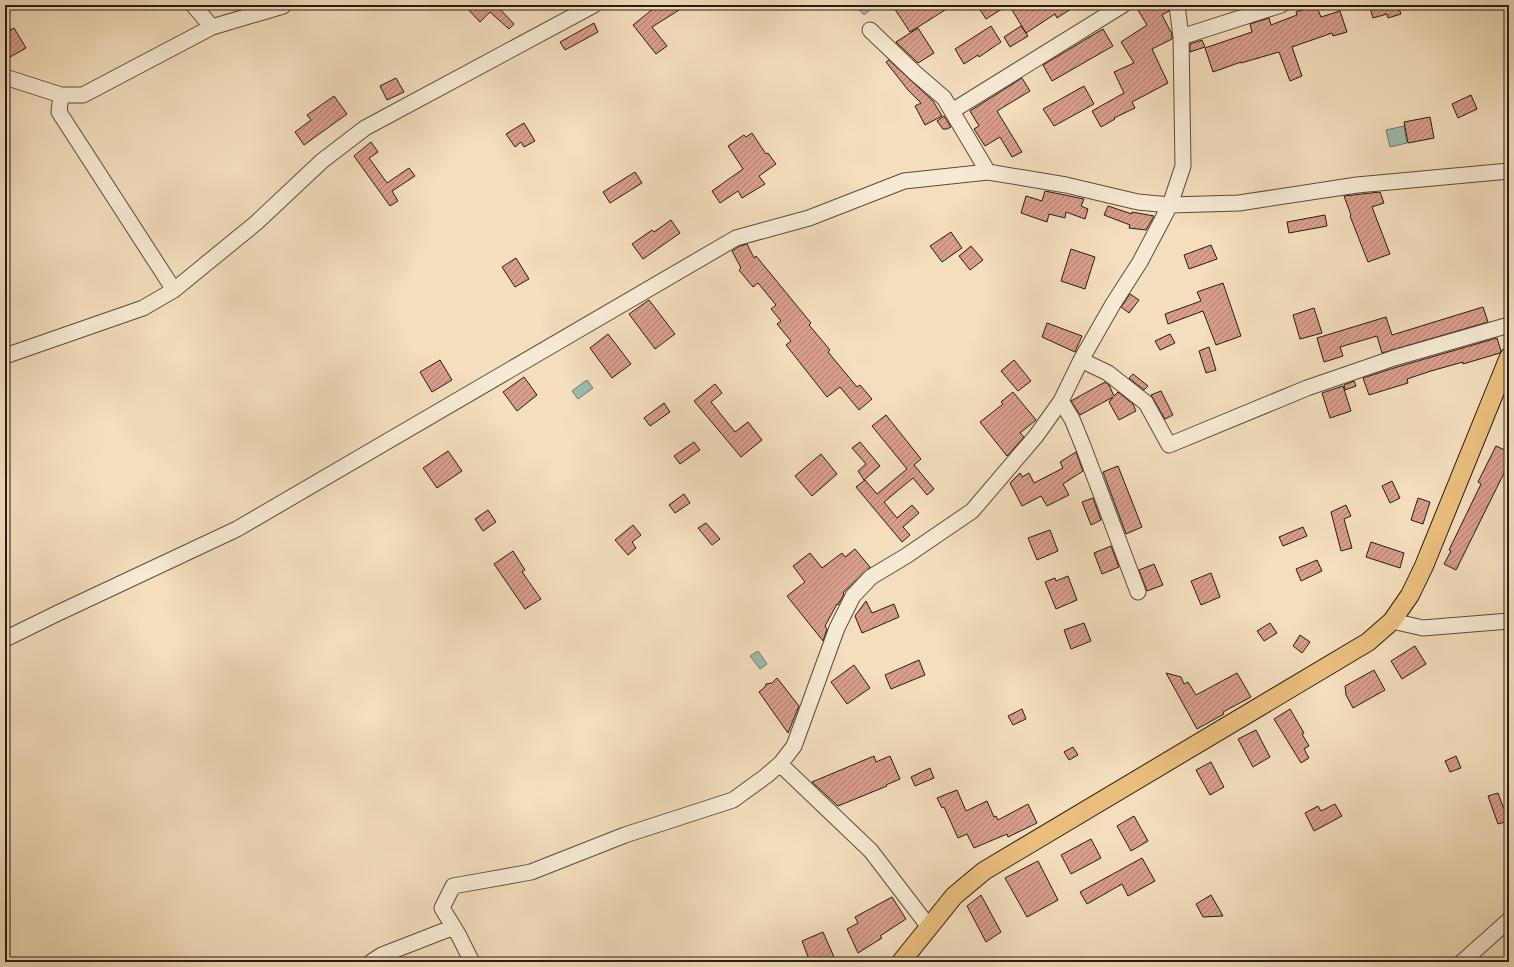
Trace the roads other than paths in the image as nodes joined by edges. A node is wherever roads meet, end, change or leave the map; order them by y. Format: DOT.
graph roads {
  1 [pos="193,5"];
  2 [pos="594,5"];
  3 [pos="1123,5"];
  4 [pos="1177,5"];
  5 [pos="1281,5"];
  6 [pos="283,6"];
  7 [pos="212,27"];
  8 [pos="870,30"];
  9 [pos="1181,37"];
  10 [pos="5,77"];
  11 [pos="61,95"];
  12 [pos="952,111"];
  13 [pos="1509,171"];
  14 [pos="988,172"];
  15 [pos="1170,205"];
  16 [pos="174,290"];
  17 [pos="1509,324"];
  18 [pos="5,356"];
  19 [pos="1509,357"];
  20 [pos="1081,360"];
  21 [pos="1061,401"];
  22 [pos="1138,592"];
  23 [pos="1392,621"];
  24 [pos="1509,621"];
  25 [pos="5,640"];
  26 [pos="780,764"];
  27 [pos="1509,920"];
  28 [pos="454,927"];
  29 [pos="929,927"];
  30 [pos="371,962"];
  31 [pos="472,962"];
  32 [pos="901,962"];
  33 [pos="1462,962"];
  1 -- 7 [label="street"];
  2 -- 16 [label="street"];
  3 -- 12 [label="street"];
  4 -- 9 [label="street"];
  5 -- 9 [label="street"];
  6 -- 7 [label="street"];
  7 -- 11 [label="street"];
  8 -- 12 [label="street"];
  9 -- 15 [label="street"];
  10 -- 11 [label="street"];
  11 -- 16 [label="street"];
  12 -- 14 [label="street"];
  13 -- 15 [label="street"];
  14 -- 15 [label="street"];
  14 -- 25 [label="street"];
  15 -- 20 [label="street"];
  16 -- 18 [label="street"];
  17 -- 20 [label="street"];
  19 -- 23 [label="main road"];
  20 -- 21 [label="street"];
  21 -- 22 [label="street"];
  21 -- 26 [label="street"];
  23 -- 24 [label="street"];
  23 -- 29 [label="main road"];
  26 -- 28 [label="street"];
  26 -- 29 [label="street"];
  27 -- 33 [label="street"];
  28 -- 30 [label="street"];
  28 -- 31 [label="street"];
  29 -- 32 [label="main road"];
}
